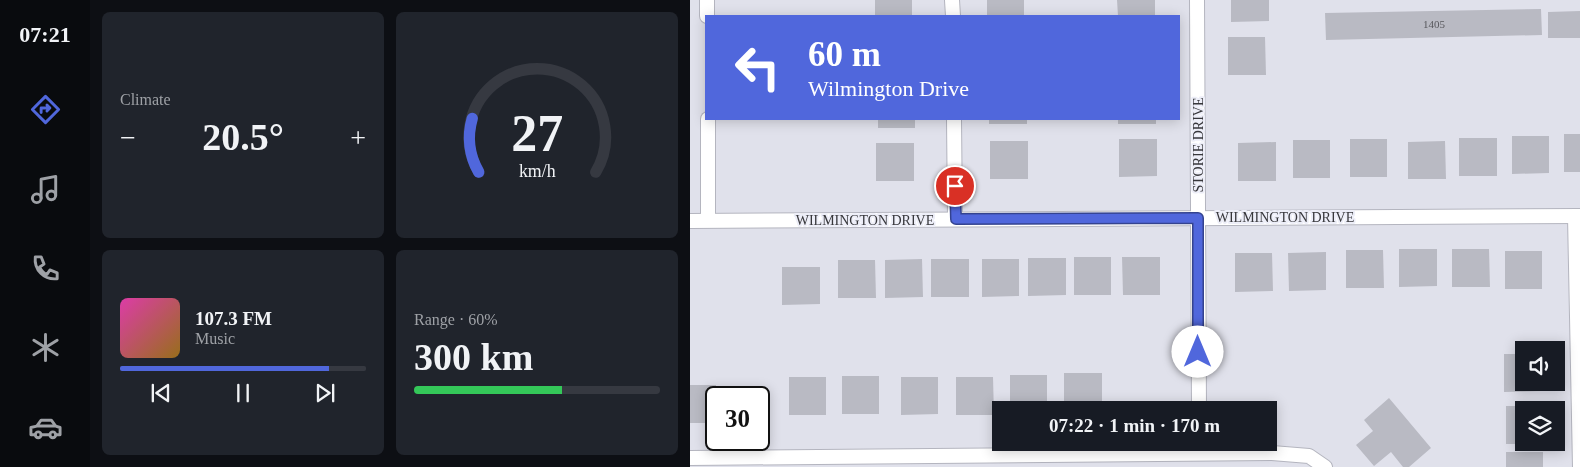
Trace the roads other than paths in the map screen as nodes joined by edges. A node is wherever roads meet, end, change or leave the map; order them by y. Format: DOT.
graph roads {
  1 [pos="707,0"];
  2 [pos="952,0"];
  3 [pos="1198,0"];
  4 [pos="707,15"];
  5 [pos="953,15"];
  6 [pos="708,120"];
  7 [pos="954,120"];
  8 [pos="1578,216"];
  9 [pos="1198,218"];
  10 [pos="956,219"];
  11 [pos="708,220"];
  12 [pos="690,221"];
  13 [pos="1198,401"];
  14 [pos="1046,451"];
  15 [pos="1243,451"];
  16 [pos="690,458"];
  17 [pos="1580,458"];
  18 [pos="1325,467"];
  19 [pos="1580,467"];
  1 -- 4 [label="street"];
  2 -- 5 [label="street"];
  3 -- 9 [label="street, STORIE DRIVE"];
  6 -- 11 [label="street"];
  7 -- 10 [label="street"];
  8 -- 9 [label="street, WILMINGTON DRIVE"];
  8 -- 17 [label="street"];
  9 -- 10 [label="street, WILMINGTON DRIVE"];
  9 -- 13 [label="street, STORIE DRIVE"];
  10 -- 11 [label="street, WILMINGTON DRIVE"];
  11 -- 12 [label="street, WILMINGTON DRIVE"];
  14 -- 16 [label="street"];
  15 -- 18 [label="street"];
  17 -- 19 [label="street"];
}
